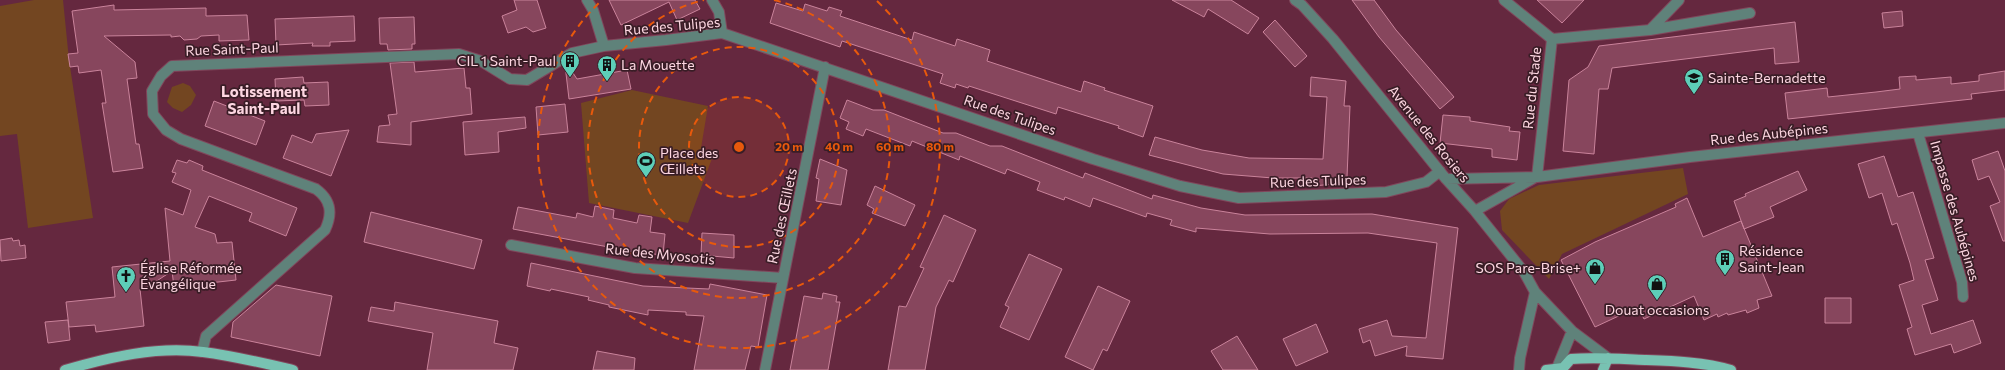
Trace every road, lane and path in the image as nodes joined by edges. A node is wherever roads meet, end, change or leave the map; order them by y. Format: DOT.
graph roads {
  1 [pos="587,0"];
  2 [pos="712,0"];
  3 [pos="1295,0"];
  4 [pos="1504,0"];
  5 [pos="1679,0"];
  6 [pos="1750,14"];
  7 [pos="1650,30"];
  8 [pos="722,33"];
  9 [pos="1552,39"];
  10 [pos="604,46"];
  11 [pos="572,53"];
  12 [pos="825,67"];
  13 [pos="2005,123"];
  14 [pos="1918,133"];
  15 [pos="1443,175"];
  16 [pos="1537,177"];
  17 [pos="1475,210"];
  18 [pos="511,246"];
  19 [pos="783,278"];
  20 [pos="1535,292"];
  21 [pos="1963,297"];
  22 [pos="1572,331"];
  23 [pos="202,352"];
  24 [pos="1608,358"];
  25 [pos="1562,369"];
  26 [pos="65,370"];
  27 [pos="293,370"];
  28 [pos="765,370"];
  29 [pos="1519,370"];
  30 [pos="1546,370"];
  31 [pos="1603,370"];
  32 [pos="1731,370"];
  1 -- 10 [label="street"];
  2 -- 8 [label="street"];
  3 -- 15 [label="street, Avenue des Rosiers"];
  4 -- 9 [label="street, Rue du Stade"];
  5 -- 7 [label="street"];
  6 -- 7 [label="street"];
  7 -- 9 [label="street"];
  8 -- 10 [label="street, Rue des Tulipes"];
  8 -- 12 [label="street, Rue des Tulipes"];
  9 -- 16 [label="street, Rue du Stade"];
  10 -- 11 [label="street, Rue des Tulipes"];
  11 -- 23 [label="street, Rue Saint-Paul"];
  12 -- 15 [label="street, Rue des Tulipes"];
  12 -- 19 [label="street, Rue des Œillets"];
  13 -- 14 [label="street, Rue des Aubépines"];
  14 -- 16 [label="street, Rue des Aubépines"];
  14 -- 21 [label="street, Impasse des Aubépines"];
  15 -- 16 [label="street, Rue des Aubépines"];
  15 -- 17 [label="street, Avenue des Rosiers"];
  16 -- 17 [label="street, Rue des Aubépines"];
  17 -- 20 [label="street, Avenue des Rosiers"];
  18 -- 19 [label="street, Rue des Myosotis"];
  19 -- 28 [label="street, Rue des Œillets"];
  20 -- 22 [label="street, Avenue des Rosiers"];
  20 -- 29 [label="street"];
  22 -- 24 [label="street, Avenue des Rosiers"];
  22 -- 25 [label="street"];
  23 -- 26 [label="main road"];
  23 -- 27 [label="main road"];
  24 -- 25 [label="main road"];
  24 -- 31 [label="main road"];
  24 -- 32 [label="main road"];
  25 -- 30 [label="main road"];
}
